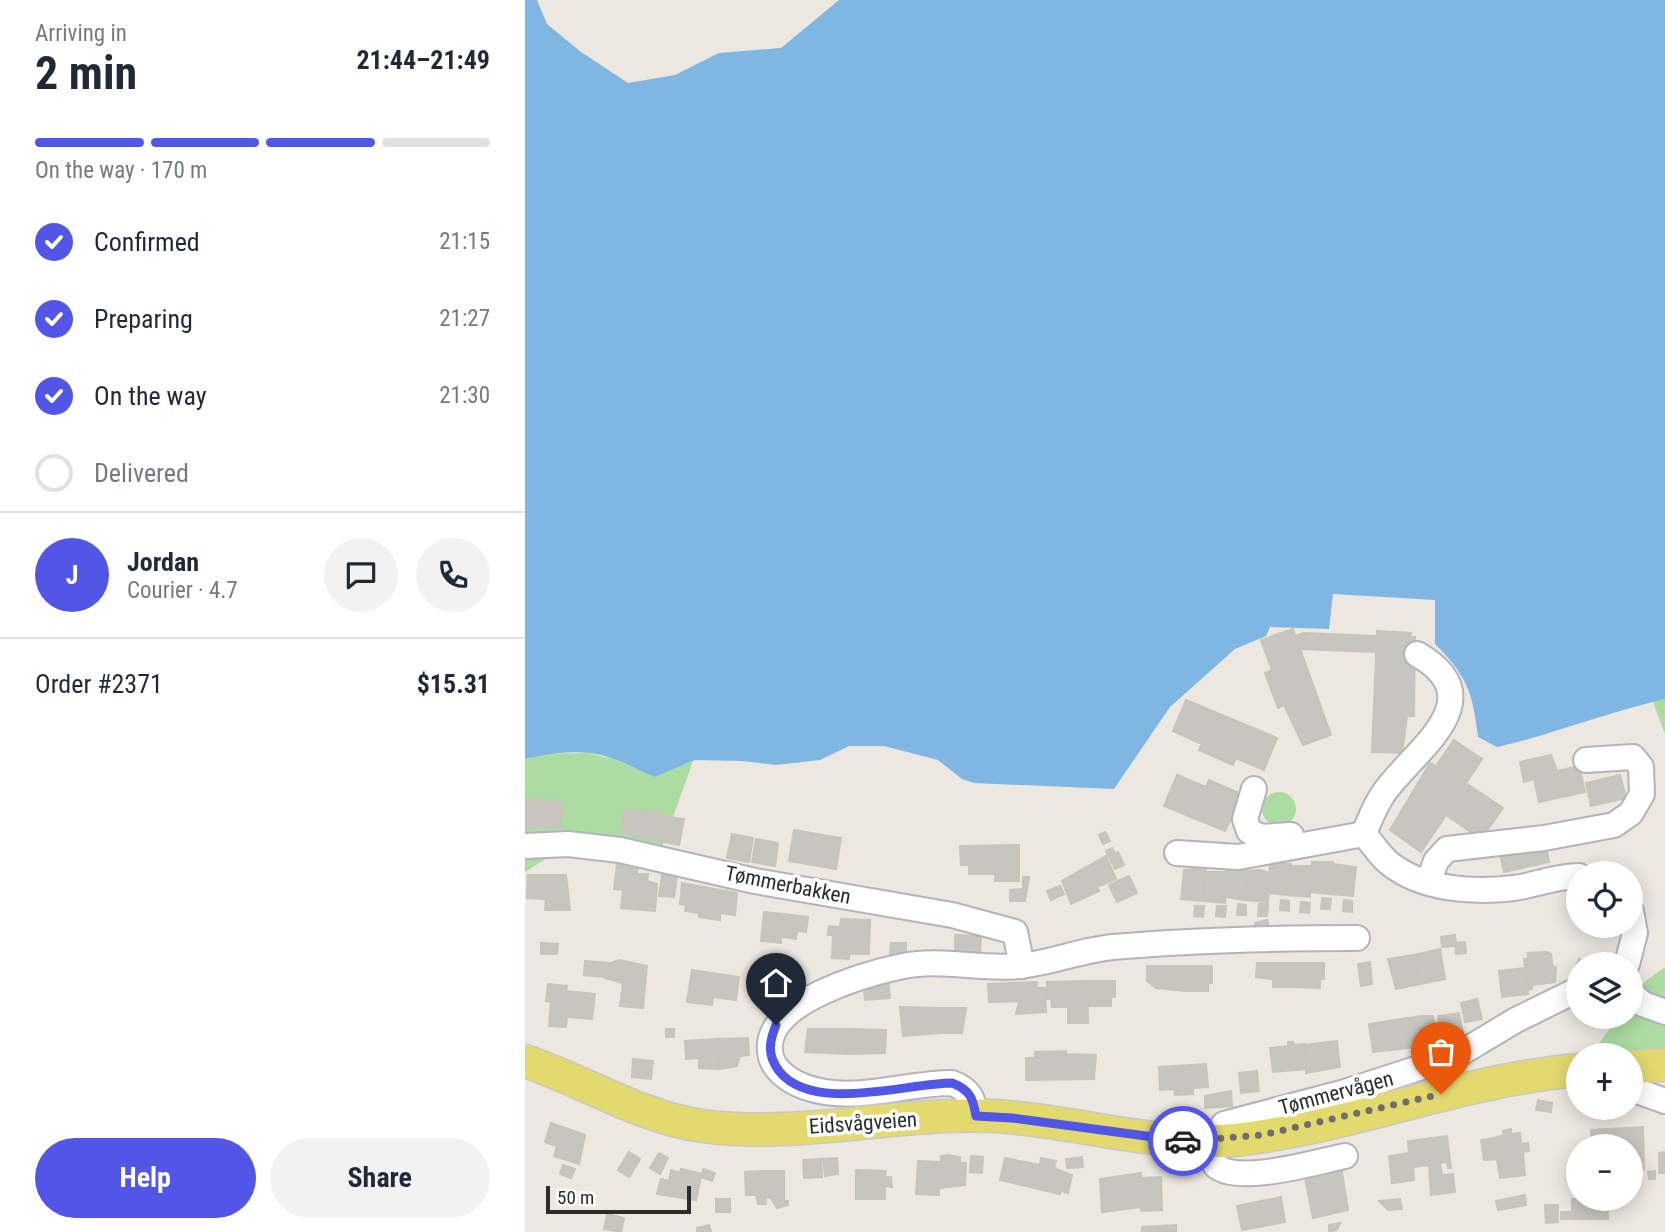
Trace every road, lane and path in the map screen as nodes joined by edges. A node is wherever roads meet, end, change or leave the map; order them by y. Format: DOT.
graph roads {
  1 [pos="1417,654"];
  2 [pos="1585,760"];
  3 [pos="1254,789"];
  4 [pos="1364,834"];
  5 [pos="525,846"];
  6 [pos="1177,853"];
  7 [pos="1566,876"];
  8 [pos="1429,881"];
  9 [pos="1357,938"];
  10 [pos="1022,966"];
  11 [pos="1566,995"];
  12 [pos="1643,1004"];
  13 [pos="1665,1012"];
  14 [pos="525,1061"];
  15 [pos="1665,1065"];
  16 [pos="1643,1066"];
  17 [pos="1566,1072"];
  18 [pos="1643,1093"];
  19 [pos="1665,1101"];
  20 [pos="976,1116"];
  21 [pos="1211,1141"];
  22 [pos="1345,1156"];
  1 -- 4 [label="street"];
  2 -- 8 [label="street"];
  3 -- 4 [label="street"];
  4 -- 6 [label="street"];
  4 -- 8 [label="street"];
  5 -- 10 [label="street, Tømmerbakken"];
  7 -- 8 [label="street"];
  9 -- 10 [label="street"];
  10 -- 20 [label="street"];
  11 -- 21 [label="street, Tømmervågen"];
  12 -- 13 [label="street"];
  14 -- 20 [label="main road, Eidsvågveien"];
  15 -- 16 [label="main road"];
  17 -- 21 [label="main road, Eidsvågveien"];
  18 -- 19 [label="street"];
  20 -- 21 [label="main road, Eidsvågveien"];
  21 -- 22 [label="street"];
}
